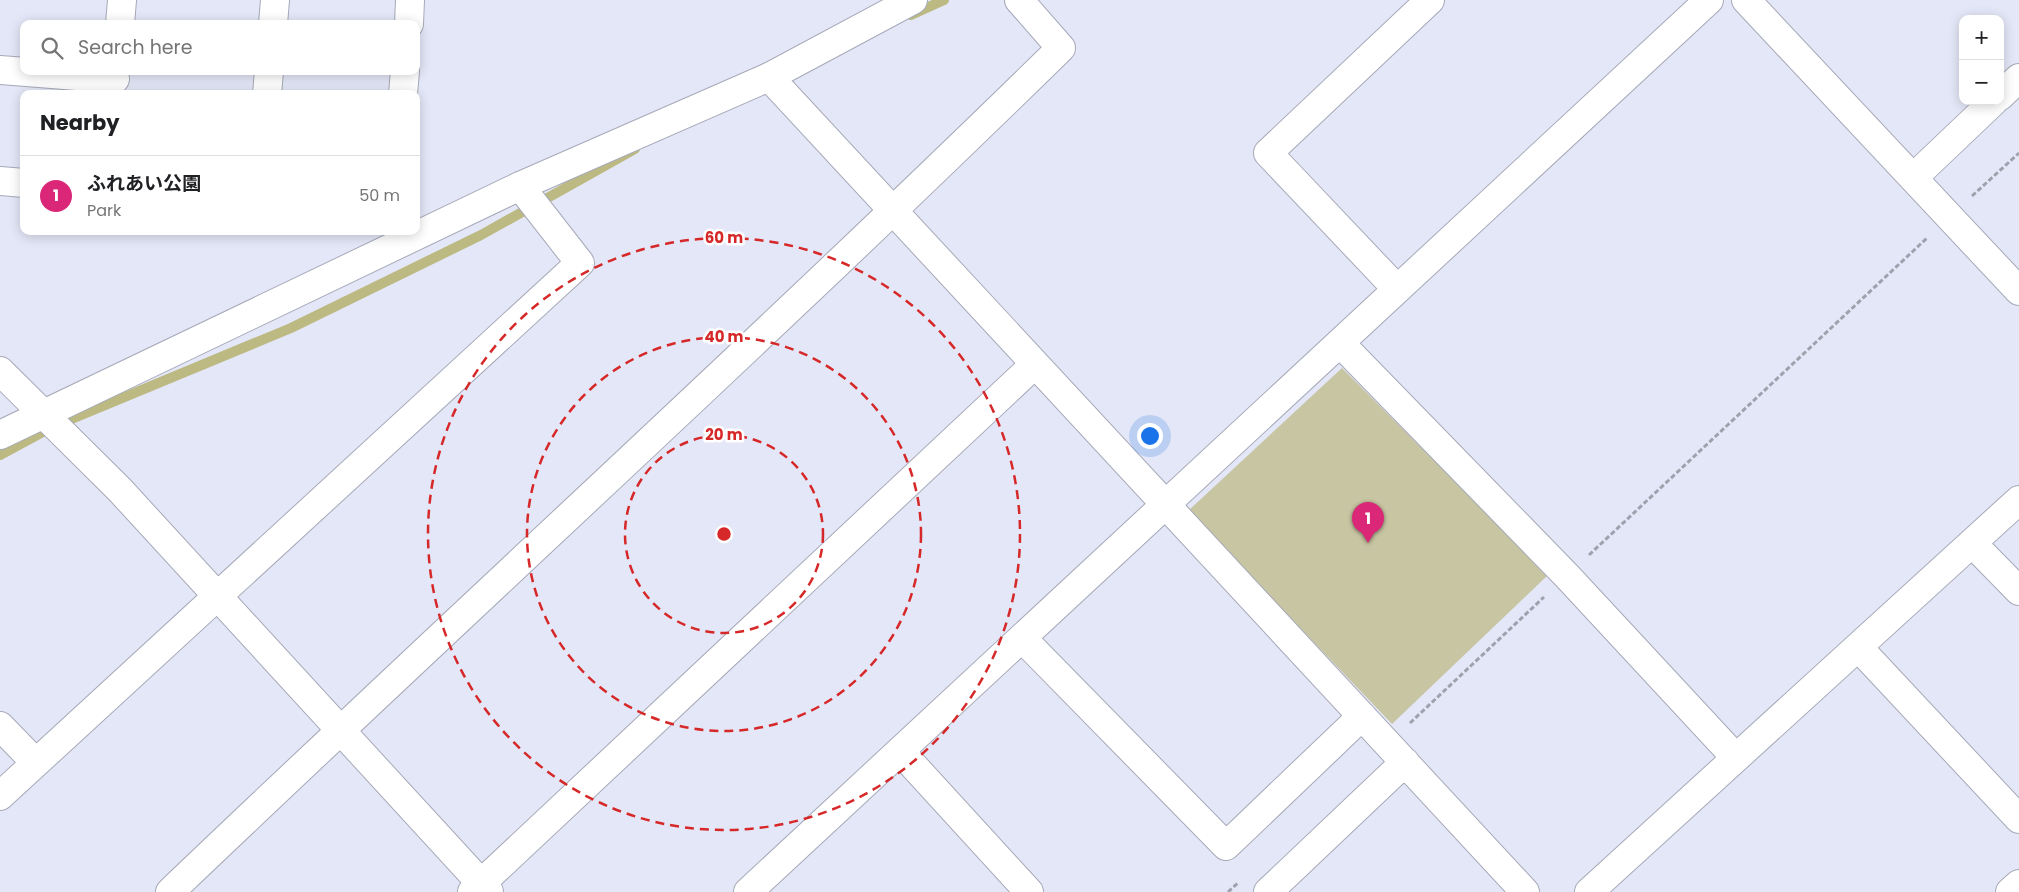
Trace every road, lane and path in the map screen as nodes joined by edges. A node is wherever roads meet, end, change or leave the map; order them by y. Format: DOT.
graph roads {
  1 [pos="122,0"];
  2 [pos="275,0"];
  3 [pos="410,0"];
  4 [pos="913,0"];
  5 [pos="1019,0"];
  6 [pos="1430,0"];
  7 [pos="1709,0"];
  8 [pos="1746,0"];
  9 [pos="120,20"];
  10 [pos="273,20"];
  11 [pos="409,20"];
  12 [pos="0,70"];
  13 [pos="20,72"];
  14 [pos="52,75"];
  15 [pos="269,75"];
  16 [pos="405,75"];
  17 [pos="769,77"];
  18 [pos="2019,78"];
  19 [pos="115,81"];
  20 [pos="267,90"];
  21 [pos="403,90"];
  22 [pos="2004,92"];
  23 [pos="1990,105"];
  24 [pos="2019,153"];
  25 [pos="1913,178"];
  26 [pos="0,181"];
  27 [pos="20,183"];
  28 [pos="520,186"];
  29 [pos="894,212"];
  30 [pos="1949,217"];
  31 [pos="420,227"];
  32 [pos="401,235"];
  33 [pos="389,240"];
  34 [pos="1397,289"];
  35 [pos="2019,291"];
  36 [pos="1340,343"];
  37 [pos="1035,364"];
  38 [pos="0,371"];
  39 [pos="42,413"];
  40 [pos="0,435"];
  41 [pos="2019,500"];
  42 [pos="1166,505"];
  43 [pos="1972,543"];
  44 [pos="1567,576"];
  45 [pos="2019,591"];
  46 [pos="217,596"];
  47 [pos="1022,638"];
  48 [pos="1858,647"];
  49 [pos="1362,716"];
  50 [pos="0,726"];
  51 [pos="340,730"];
  52 [pos="900,751"];
  53 [pos="1396,753"];
  54 [pos="1736,758"];
  55 [pos="36,763"];
  56 [pos="0,796"];
  57 [pos="2019,819"];
  58 [pos="1243,878"];
  59 [pos="2019,884"];
  60 [pos="481,889"];
  61 [pos="170,892"];
  62 [pos="748,892"];
  63 [pos="1029,892"];
  64 [pos="1228,892"];
  65 [pos="1268,892"];
  66 [pos="1525,892"];
  67 [pos="1589,892"];
  68 [pos="2010,892"];
  1 -- 9 [label="street"];
  2 -- 10 [label="street"];
  3 -- 11 [label="street"];
  4 -- 17 [label="street"];
  5 -- 29 [label="street"];
  6 -- 34 [label="street"];
  7 -- 34 [label="street"];
  8 -- 25 [label="street"];
  12 -- 13 [label="street"];
  14 -- 19 [label="street"];
  15 -- 20 [label="street"];
  16 -- 21 [label="street"];
  17 -- 28 [label="street"];
  17 -- 29 [label="street"];
  18 -- 22 [label="street"];
  23 -- 25 [label="street"];
  24 -- 30 [label="path"];
  25 -- 30 [label="street"];
  26 -- 27 [label="street"];
  28 -- 31 [label="street"];
  28 -- 46 [label="street"];
  29 -- 37 [label="street"];
  29 -- 51 [label="street"];
  30 -- 35 [label="street"];
  30 -- 44 [label="path"];
  32 -- 33 [label="street"];
  33 -- 39 [label="street"];
  34 -- 36 [label="street"];
  36 -- 42 [label="street"];
  36 -- 44 [label="street"];
  37 -- 42 [label="street"];
  37 -- 60 [label="street"];
  38 -- 39 [label="street"];
  39 -- 40 [label="street"];
  39 -- 46 [label="street"];
  41 -- 43 [label="street"];
  42 -- 47 [label="street"];
  42 -- 49 [label="street"];
  43 -- 45 [label="street"];
  43 -- 48 [label="street"];
  44 -- 53 [label="path"];
  44 -- 54 [label="street"];
  46 -- 51 [label="street"];
  46 -- 55 [label="street"];
  47 -- 49 [label="street"];
  47 -- 52 [label="street"];
  48 -- 54 [label="street"];
  48 -- 57 [label="street"];
  49 -- 53 [label="street"];
  50 -- 55 [label="street"];
  51 -- 60 [label="street"];
  51 -- 61 [label="street"];
  52 -- 62 [label="street"];
  52 -- 63 [label="street"];
  53 -- 65 [label="street"];
  53 -- 66 [label="street"];
  54 -- 67 [label="street"];
  55 -- 56 [label="street"];
  58 -- 64 [label="path"];
  59 -- 68 [label="street"];
}
